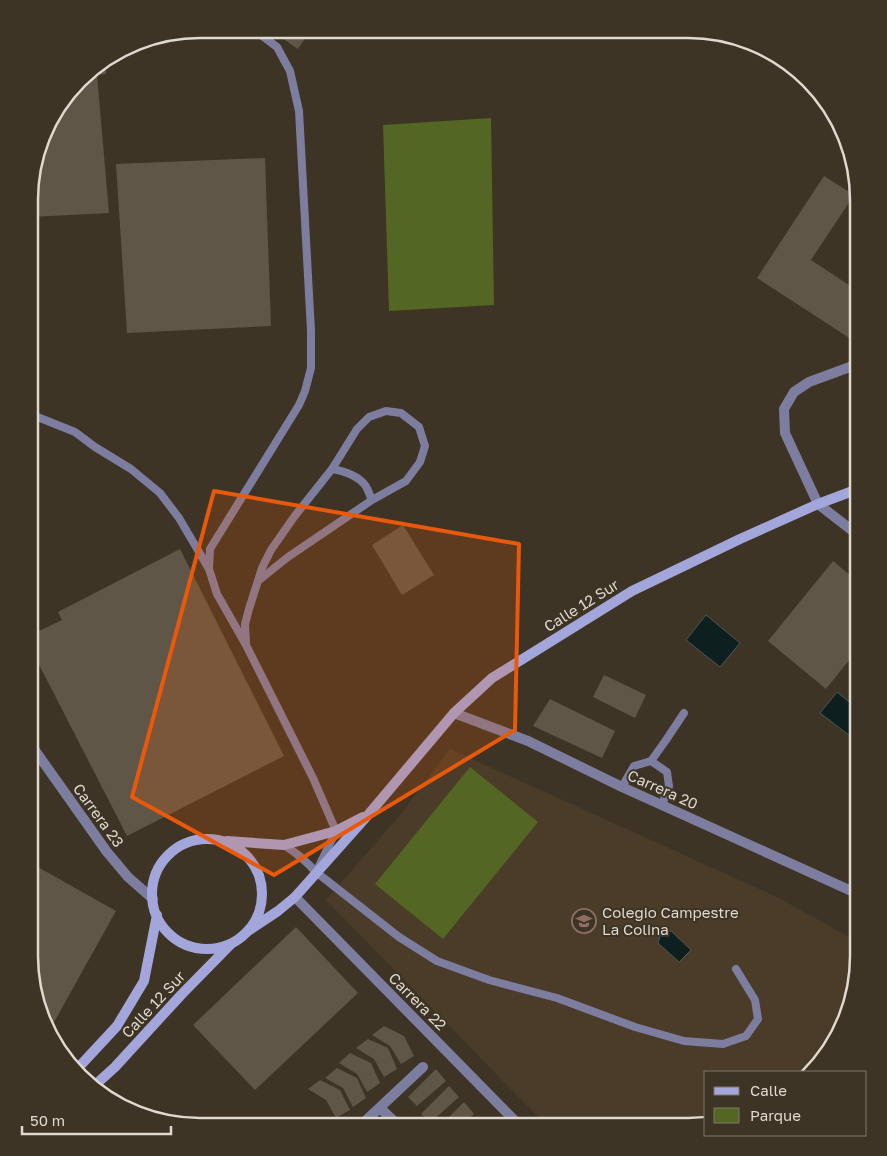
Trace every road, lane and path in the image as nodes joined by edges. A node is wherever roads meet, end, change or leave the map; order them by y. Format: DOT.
graph roads {
  1 [pos="265,38"];
  2 [pos="850,367"];
  3 [pos="38,417"];
  4 [pos="332,469"];
  5 [pos="850,492"];
  6 [pos="372,500"];
  7 [pos="818,504"];
  8 [pos="850,528"];
  9 [pos="209,569"];
  10 [pos="258,581"];
  11 [pos="246,645"];
  12 [pos="454,713"];
  13 [pos="684,713"];
  14 [pos="38,755"];
  15 [pos="651,761"];
  16 [pos="622,787"];
  17 [pos="662,805"];
  18 [pos="368,815"];
  19 [pos="336,830"];
  20 [pos="221,840"];
  21 [pos="284,845"];
  22 [pos="316,872"];
  23 [pos="849,890"];
  24 [pos="295,897"];
  25 [pos="153,899"];
  26 [pos="157,916"];
  27 [pos="248,931"];
  28 [pos="234,942"];
  29 [pos="736,969"];
  30 [pos="80,1066"];
  31 [pos="423,1068"];
  32 [pos="98,1082"];
  33 [pos="380,1108"];
  34 [pos="369,1118"];
  35 [pos="391,1118"];
  36 [pos="512,1118"];
  1 -- 9 [label="lane"];
  2 -- 7 [label="street"];
  3 -- 9 [label="lane"];
  4 -- 6 [label="lane"];
  4 -- 6 [label="lane"];
  4 -- 10 [label="lane"];
  5 -- 7 [label="main road, Calle 12 Sur"];
  6 -- 10 [label="lane"];
  7 -- 8 [label="street"];
  7 -- 12 [label="main road, Calle 12 Sur"];
  9 -- 11 [label="lane"];
  10 -- 11 [label="lane"];
  11 -- 19 [label="lane"];
  12 -- 16 [label="street, Carrera 20"];
  12 -- 18 [label="main road, Calle 12 Sur"];
  13 -- 15 [label="lane"];
  14 -- 25 [label="street, Carrera 23"];
  15 -- 16 [label="lane"];
  15 -- 17 [label="lane"];
  16 -- 17 [label="street, Carrera 20"];
  17 -- 23 [label="street, Carrera 20"];
  18 -- 19 [label="main road, Calle 12 Sur"];
  18 -- 22 [label="main road, Calle 12 Sur"];
  19 -- 21 [label="main road, Calle 12 Sur"];
  19 -- 22 [label="lane"];
  20 -- 21 [label="main road, Calle 12 Sur"];
  20 -- 25 [label="main road"];
  20 -- 27 [label="main road"];
  21 -- 22 [label="lane"];
  22 -- 24 [label="main road, Calle 12 Sur"];
  22 -- 29 [label="lane"];
  24 -- 27 [label="main road, Calle 12 Sur"];
  24 -- 36 [label="street, Carrera 22"];
  25 -- 26 [label="main road"];
  26 -- 28 [label="main road"];
  26 -- 30 [label="main road, Calle 12 Sur"];
  27 -- 28 [label="main road"];
  28 -- 32 [label="main road, Calle 12 Sur"];
  31 -- 33 [label="street"];
  33 -- 34 [label="street"];
  33 -- 35 [label="street"];
}
